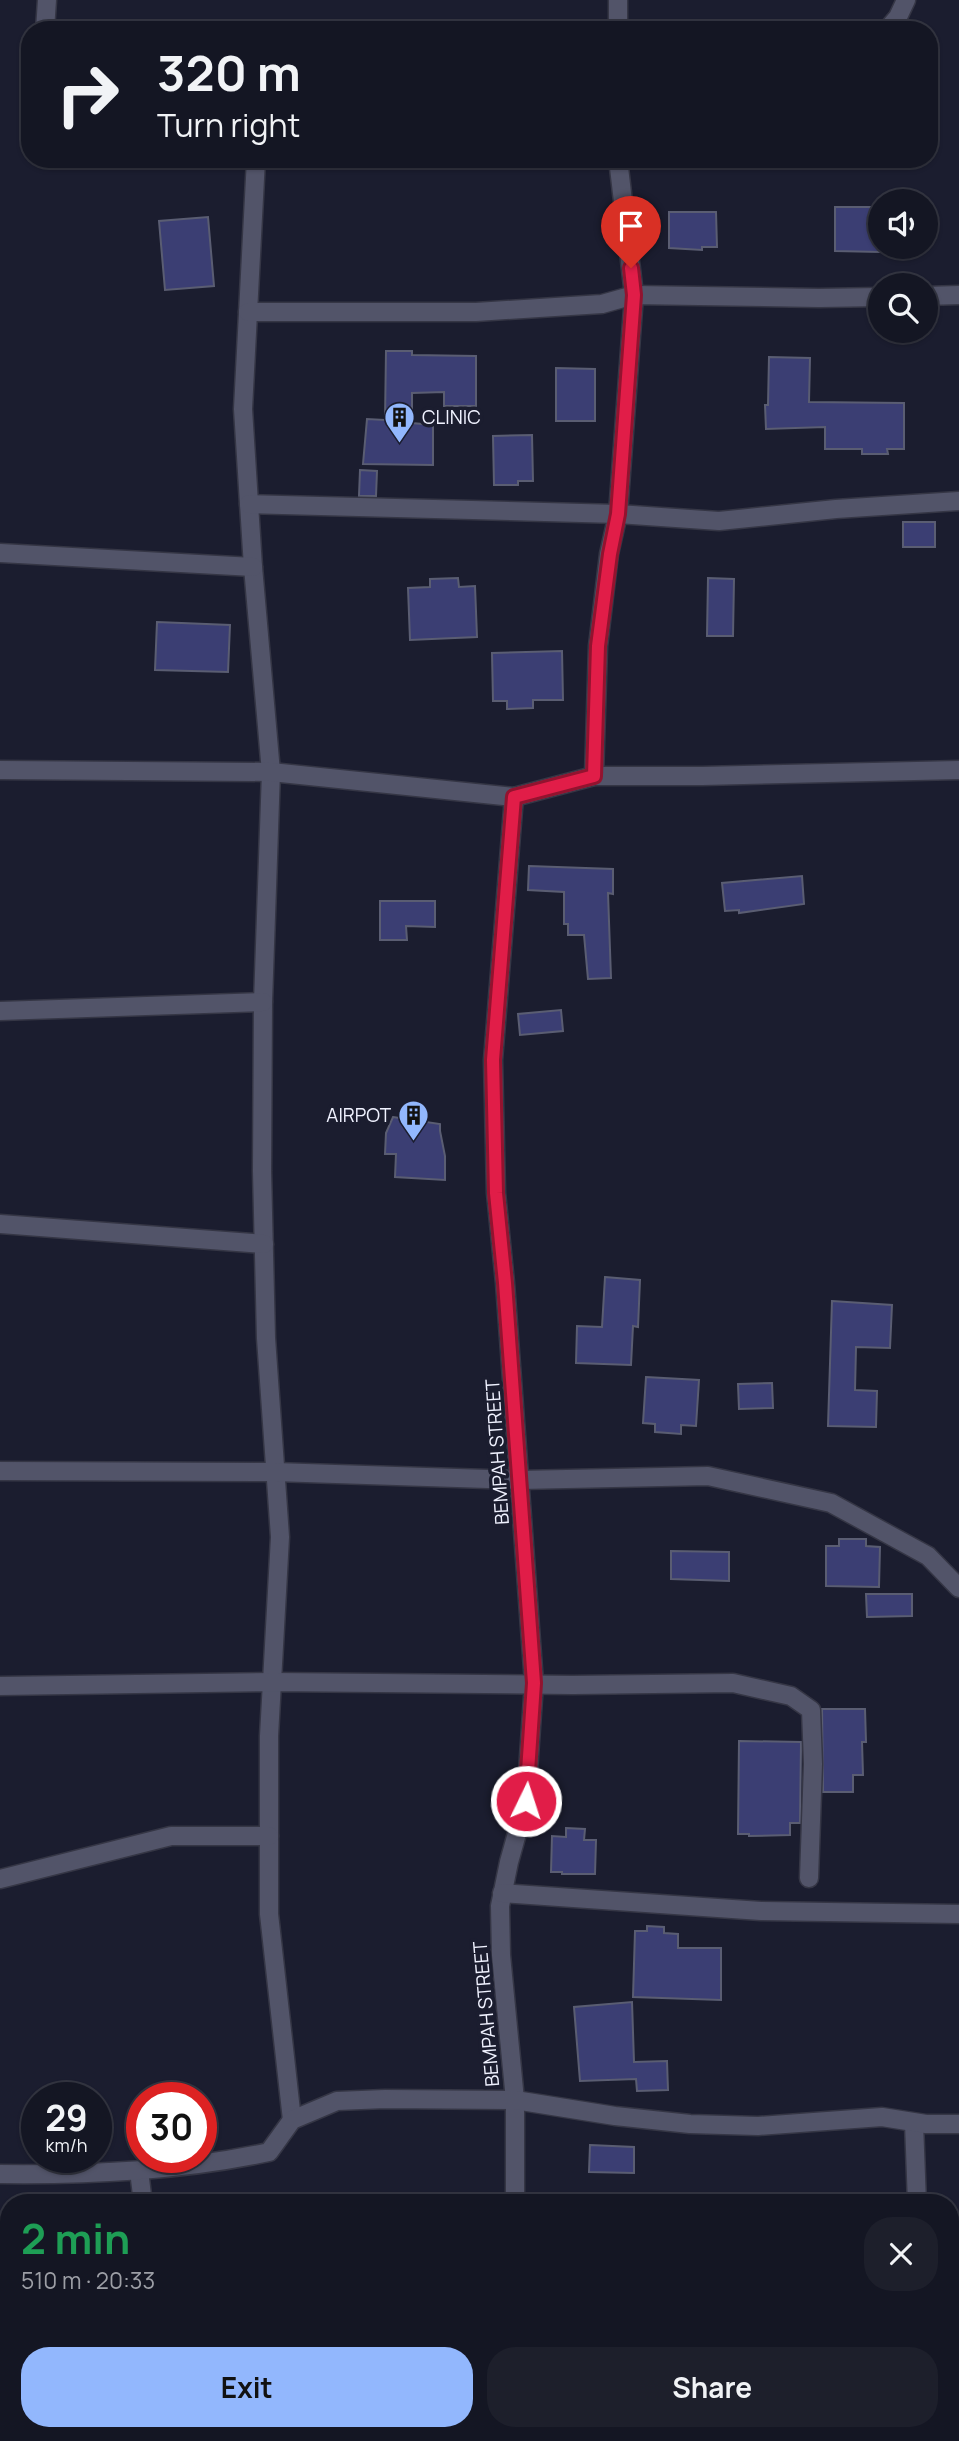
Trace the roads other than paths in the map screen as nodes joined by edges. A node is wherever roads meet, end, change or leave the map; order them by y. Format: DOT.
graph roads {
  1 [pos="47,0"];
  2 [pos="618,0"];
  3 [pos="906,0"];
  4 [pos="46,21"];
  5 [pos="618,21"];
  6 [pos="895,21"];
  7 [pos="256,168"];
  8 [pos="619,168"];
  9 [pos="634,295"];
  10 [pos="959,295"];
  11 [pos="938,296"];
  12 [pos="868,297"];
  13 [pos="248,312"];
  14 [pos="959,501"];
  15 [pos="249,504"];
  16 [pos="618,514"];
  17 [pos="0,553"];
  18 [pos="253,567"];
  19 [pos="0,770"];
  20 [pos="959,771"];
  21 [pos="271,772"];
  22 [pos="594,776"];
  23 [pos="514,797"];
  24 [pos="263,1002"];
  25 [pos="0,1011"];
  26 [pos="0,1224"];
  27 [pos="264,1244"];
  28 [pos="0,1471"];
  29 [pos="275,1472"];
  30 [pos="520,1480"];
  31 [pos="959,1588"];
  32 [pos="272,1682"];
  33 [pos="534,1683"];
  34 [pos="0,1686"];
  35 [pos="269,1836"];
  36 [pos="809,1878"];
  37 [pos="0,1879"];
  38 [pos="502,1893"];
  39 [pos="959,1914"];
  40 [pos="515,2100"];
  41 [pos="292,2120"];
  42 [pos="914,2123"];
  43 [pos="959,2124"];
  44 [pos="217,2162"];
  45 [pos="126,2172"];
  46 [pos="139,2173"];
  47 [pos="0,2174"];
  48 [pos="143,2194"];
  49 [pos="515,2194"];
  50 [pos="917,2194"];
  1 -- 4 [label="street"];
  2 -- 5 [label="street"];
  3 -- 6 [label="street"];
  7 -- 13 [label="street"];
  8 -- 9 [label="street"];
  9 -- 12 [label="street"];
  9 -- 13 [label="street"];
  9 -- 16 [label="street"];
  10 -- 11 [label="street"];
  13 -- 15 [label="street"];
  14 -- 16 [label="street"];
  15 -- 16 [label="street"];
  15 -- 18 [label="street"];
  16 -- 22 [label="street"];
  17 -- 18 [label="street"];
  18 -- 21 [label="street"];
  19 -- 21 [label="street"];
  20 -- 22 [label="street"];
  21 -- 23 [label="street"];
  21 -- 24 [label="street"];
  22 -- 23 [label="street"];
  23 -- 30 [label="street, BEMPAH STREET"];
  24 -- 25 [label="street"];
  24 -- 27 [label="street"];
  26 -- 27 [label="street"];
  27 -- 29 [label="street"];
  28 -- 29 [label="street"];
  29 -- 30 [label="street"];
  29 -- 32 [label="street"];
  30 -- 31 [label="street"];
  30 -- 33 [label="street, BEMPAH STREET"];
  32 -- 33 [label="street"];
  32 -- 34 [label="street"];
  32 -- 35 [label="street"];
  33 -- 36 [label="street"];
  33 -- 38 [label="street, BEMPAH STREET"];
  35 -- 37 [label="street"];
  35 -- 41 [label="street"];
  38 -- 39 [label="street"];
  38 -- 40 [label="street, BEMPAH STREET"];
  40 -- 41 [label="street"];
  40 -- 42 [label="street"];
  40 -- 49 [label="street, BEMPAH STREET"];
  41 -- 44 [label="street"];
  42 -- 43 [label="street"];
  42 -- 50 [label="street"];
  45 -- 47 [label="street"];
  46 -- 48 [label="street"];
}
